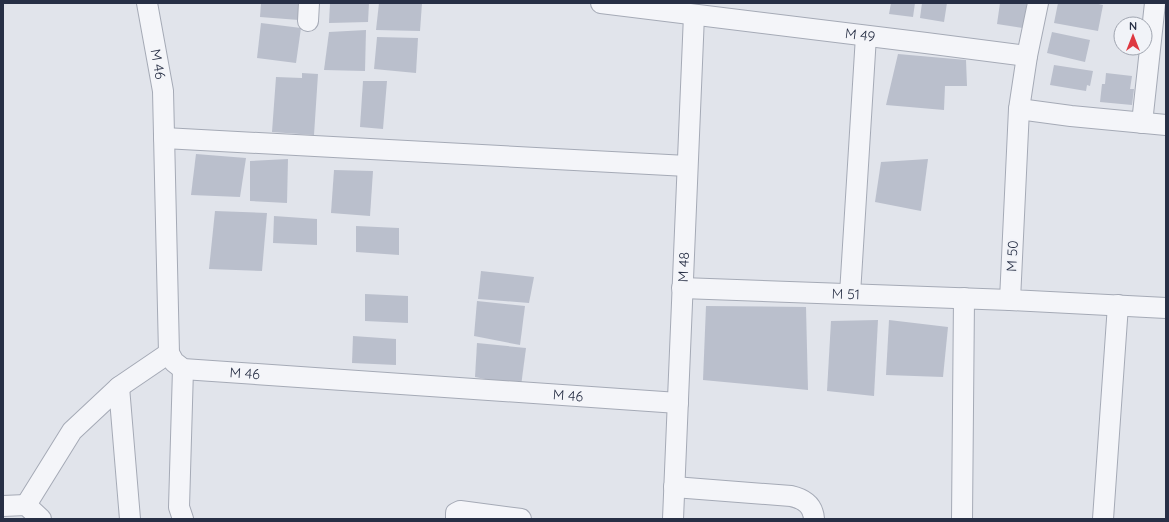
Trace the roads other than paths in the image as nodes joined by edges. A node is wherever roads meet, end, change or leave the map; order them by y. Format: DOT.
graph roads {
  1 [pos="148,3"];
  2 [pos="601,3"];
  3 [pos="1038,3"];
  4 [pos="1156,3"];
  5 [pos="630,5"];
  6 [pos="694,15"];
  7 [pos="866,36"];
  8 [pos="1027,56"];
  9 [pos="1019,108"];
  10 [pos="1142,123"];
  11 [pos="1166,125"];
  12 [pos="164,138"];
  13 [pos="687,166"];
  14 [pos="682,288"];
  15 [pos="850,294"];
  16 [pos="964,298"];
  17 [pos="1010,300"];
  18 [pos="1118,305"];
  19 [pos="1166,308"];
  20 [pos="169,353"];
  21 [pos="184,369"];
  22 [pos="119,387"];
  23 [pos="678,403"];
  24 [pos="674,487"];
  25 [pos="26,505"];
  26 [pos="3,506"];
  27 [pos="41,519"];
  28 [pos="130,519"];
  29 [pos="183,519"];
  30 [pos="456,519"];
  31 [pos="521,519"];
  32 [pos="673,519"];
  33 [pos="814,519"];
  34 [pos="962,519"];
  35 [pos="1103,519"];
  1 -- 12 [label="street, M 46"];
  2 -- 5 [label="street, M 49"];
  3 -- 8 [label="street, M 50"];
  4 -- 10 [label="street"];
  5 -- 6 [label="street, M 49"];
  6 -- 7 [label="street, M 49"];
  6 -- 13 [label="street, M 48"];
  7 -- 8 [label="street, M 49"];
  7 -- 15 [label="street"];
  8 -- 9 [label="street, M 50"];
  9 -- 10 [label="street"];
  9 -- 17 [label="street, M 50"];
  10 -- 11 [label="street"];
  12 -- 13 [label="street"];
  12 -- 20 [label="street, M 46"];
  13 -- 14 [label="street, M 48"];
  14 -- 15 [label="street, M 51"];
  14 -- 23 [label="street, M 48"];
  15 -- 16 [label="street, M 51"];
  16 -- 17 [label="street, M 51"];
  16 -- 34 [label="street"];
  17 -- 18 [label="street"];
  18 -- 19 [label="street"];
  18 -- 35 [label="street"];
  20 -- 21 [label="street"];
  20 -- 22 [label="street"];
  21 -- 23 [label="street, M 46"];
  21 -- 29 [label="street"];
  22 -- 25 [label="street"];
  22 -- 28 [label="street"];
  23 -- 24 [label="street, M 48"];
  24 -- 32 [label="street, M 48"];
  24 -- 33 [label="street"];
  25 -- 26 [label="street"];
  25 -- 27 [label="street"];
  30 -- 31 [label="street"];
}
